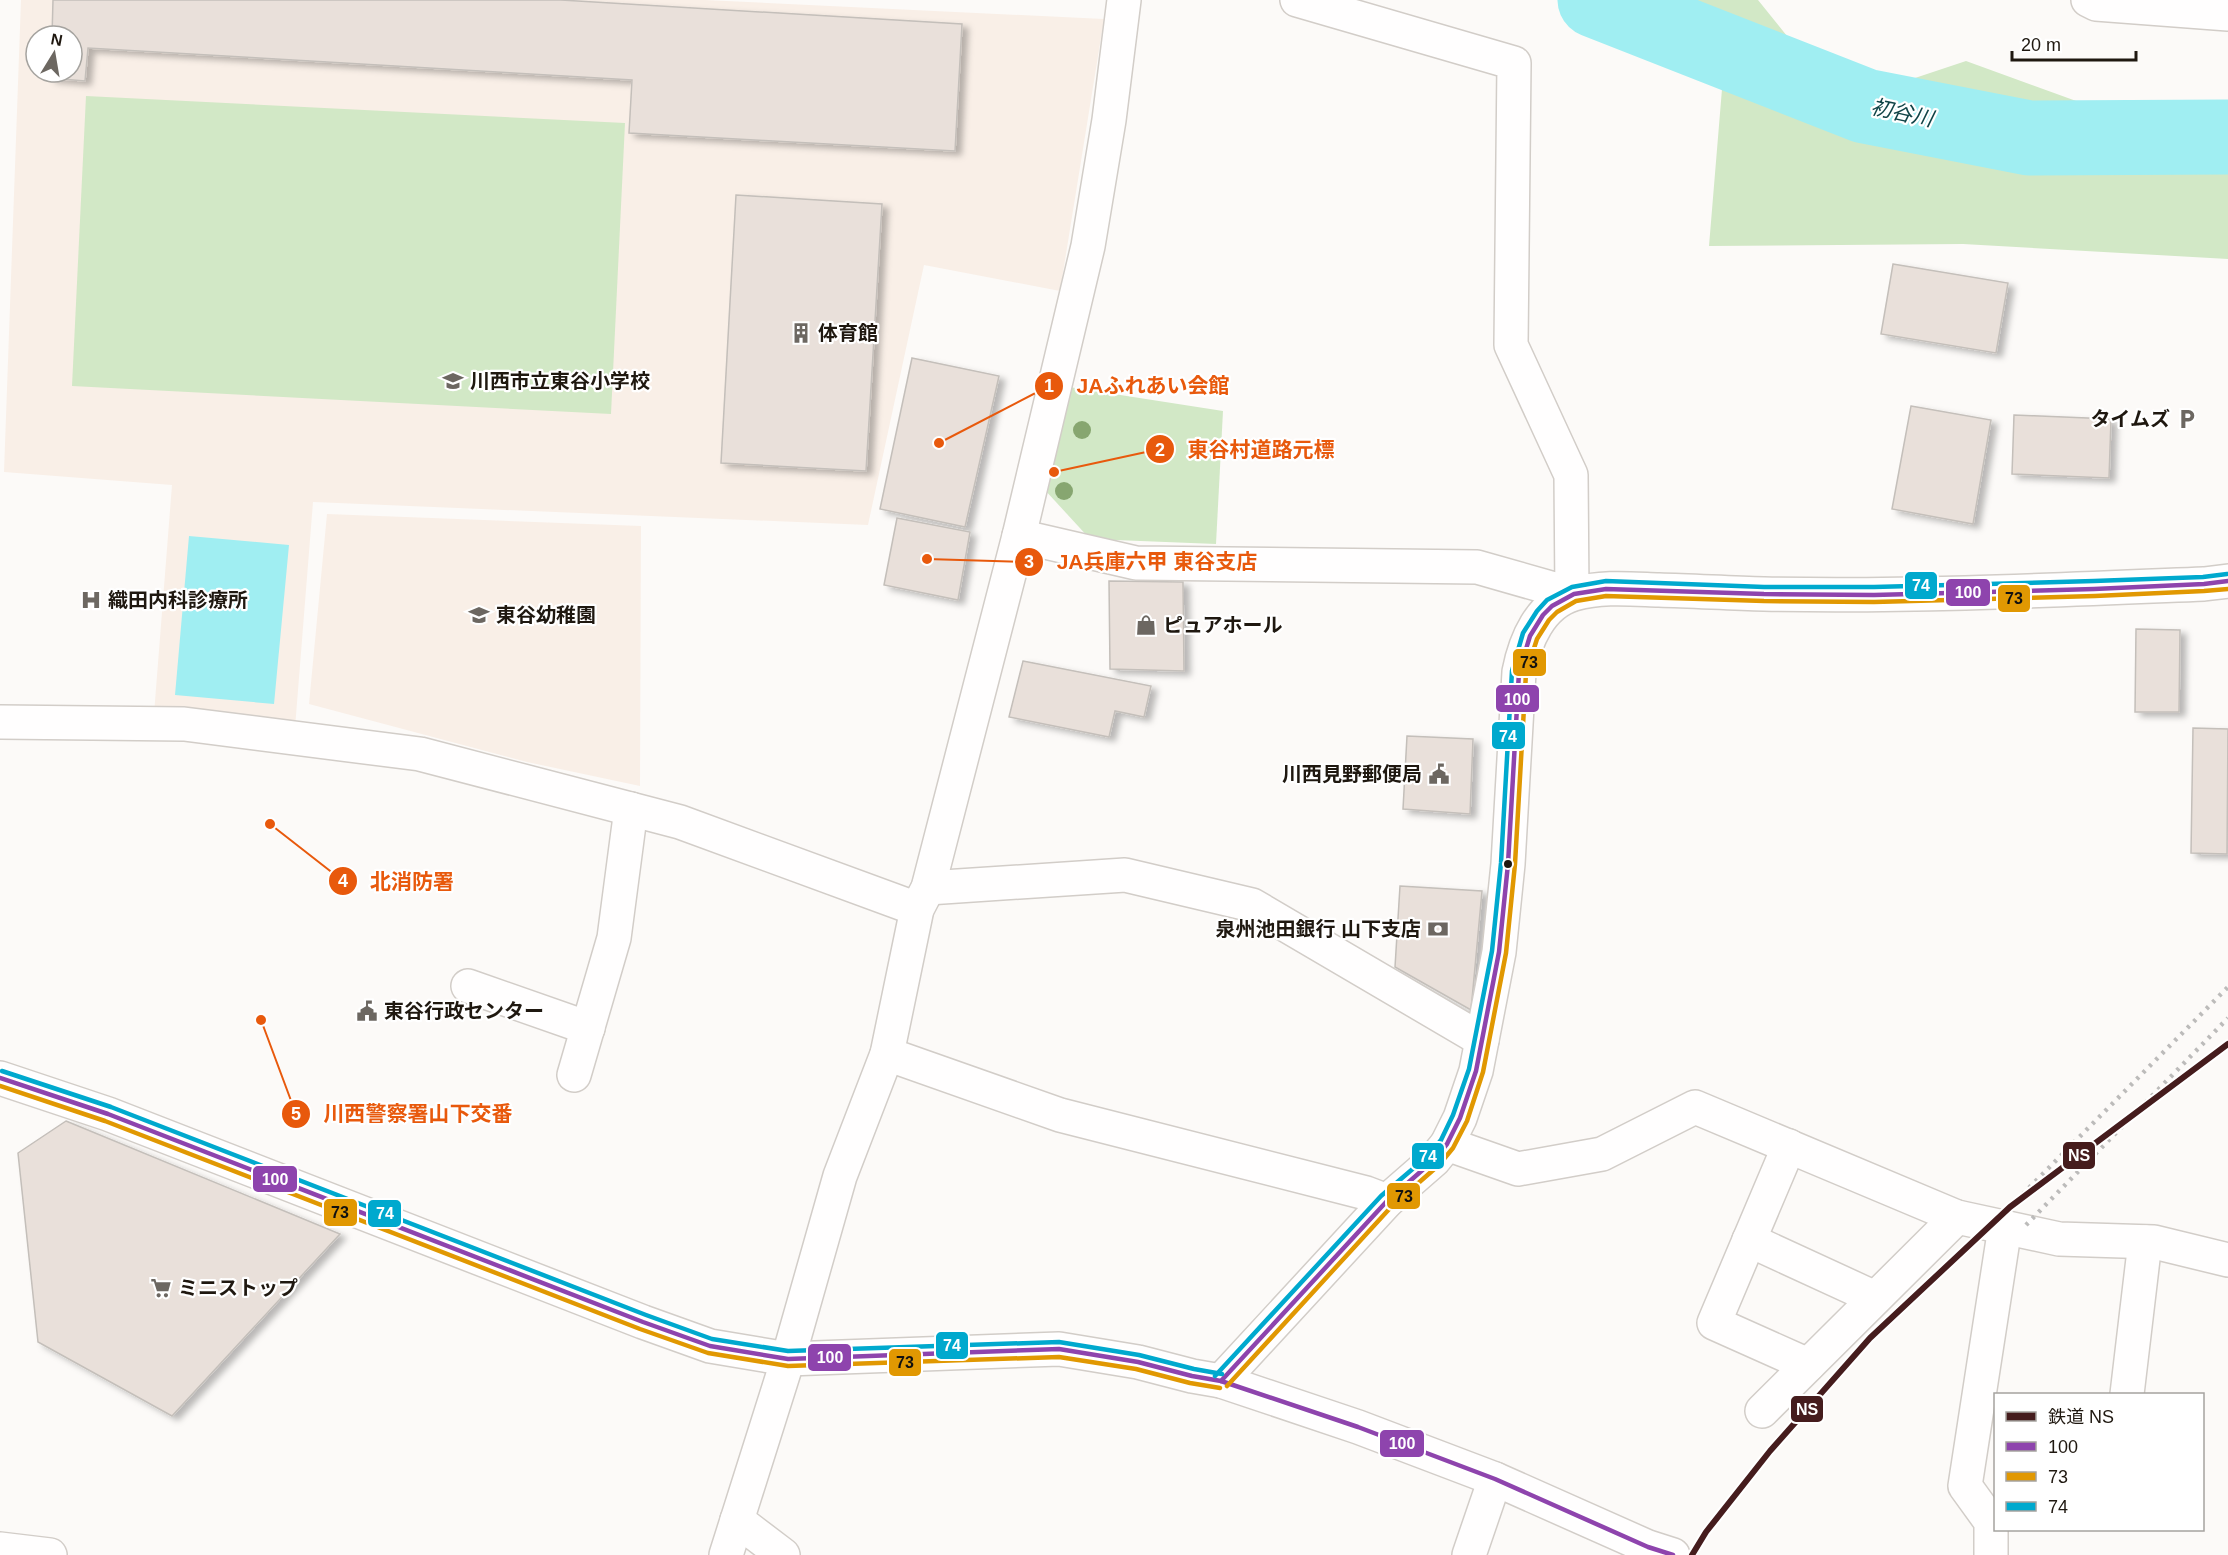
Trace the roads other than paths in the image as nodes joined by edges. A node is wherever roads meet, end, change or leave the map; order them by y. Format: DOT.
graph roads {
  1 [pos="1124,0"];
  2 [pos="1297,0"];
  3 [pos="2088,0"];
  4 [pos="2228,14"];
  5 [pos="1019,536"];
  6 [pos="2228,581"];
  7 [pos="1572,594"];
  8 [pos="0,722"];
  9 [pos="631,809"];
  10 [pos="922,899"];
  11 [pos="468,986"];
  12 [pos="588,1028"];
  13 [pos="1482,1040"];
  14 [pos="887,1054"];
  15 [pos="574,1075"];
  16 [pos="0,1078"];
  17 [pos="1447,1144"];
  18 [pos="1789,1146"];
  19 [pos="1388,1201"];
  20 [pos="1956,1217"];
  21 [pos="2005,1227"];
  22 [pos="1749,1240"];
  23 [pos="2145,1242"];
  24 [pos="2228,1260"];
  25 [pos="1875,1298"];
  26 [pos="788,1359"];
  27 [pos="1808,1365"];
  28 [pos="1221,1381"];
  29 [pos="2127,1393"];
  30 [pos="1762,1411"];
  31 [pos="1495,1479"];
  32 [pos="737,1520"];
  33 [pos="0,1549"];
  34 [pos="50,1555"];
  35 [pos="726,1555"];
  36 [pos="783,1555"];
  37 [pos="1469,1555"];
  38 [pos="1672,1555"];
  39 [pos="1991,1555"];
  1 -- 5 [label="street"];
  2 -- 7 [label="street"];
  3 -- 4 [label="street"];
  5 -- 7 [label="street"];
  5 -- 10 [label="street"];
  6 -- 7 [label="street"];
  7 -- 13 [label="street"];
  8 -- 9 [label="street"];
  9 -- 10 [label="street"];
  9 -- 12 [label="street"];
  10 -- 13 [label="street"];
  10 -- 14 [label="street"];
  11 -- 12 [label="street"];
  12 -- 15 [label="street"];
  13 -- 17 [label="street"];
  14 -- 19 [label="street"];
  14 -- 26 [label="street"];
  16 -- 26 [label="street"];
  17 -- 18 [label="street"];
  17 -- 19 [label="street"];
  18 -- 20 [label="street"];
  18 -- 22 [label="street"];
  19 -- 28 [label="street"];
  20 -- 21 [label="street"];
  20 -- 25 [label="street"];
  21 -- 23 [label="street"];
  21 -- 39 [label="street"];
  22 -- 25 [label="street"];
  22 -- 27 [label="street"];
  23 -- 24 [label="street"];
  23 -- 29 [label="street"];
  25 -- 27 [label="street"];
  26 -- 28 [label="street"];
  26 -- 32 [label="street"];
  27 -- 30 [label="street"];
  28 -- 31 [label="street"];
  31 -- 37 [label="street"];
  31 -- 38 [label="street"];
  32 -- 35 [label="street"];
  32 -- 36 [label="street"];
  33 -- 34 [label="street"];
}
